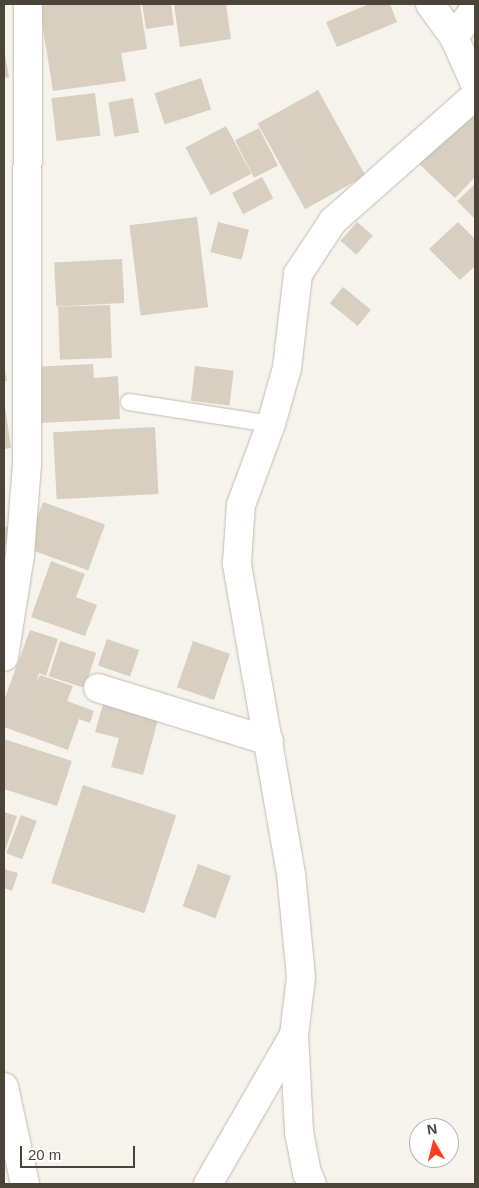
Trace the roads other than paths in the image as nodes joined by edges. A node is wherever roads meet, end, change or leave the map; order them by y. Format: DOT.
graph roads {
  1 [pos="28,4"];
  2 [pos="430,4"];
  3 [pos="475,8"];
  4 [pos="454,37"];
  5 [pos="475,84"];
  6 [pos="475,96"];
  7 [pos="129,402"];
  8 [pos="272,424"];
  9 [pos="4,657"];
  10 [pos="98,688"];
  11 [pos="269,741"];
  12 [pos="294,1036"];
  13 [pos="4,1087"];
  14 [pos="24,1184"];
  15 [pos="208,1184"];
  16 [pos="312,1184"];
  1 -- 9 [label="street"];
  2 -- 4 [label="street"];
  3 -- 4 [label="street"];
  4 -- 5 [label="street"];
  6 -- 8 [label="street"];
  7 -- 8 [label="lane"];
  8 -- 11 [label="street"];
  10 -- 11 [label="street"];
  11 -- 12 [label="street"];
  12 -- 15 [label="street"];
  12 -- 16 [label="street"];
  13 -- 14 [label="street"];
}
